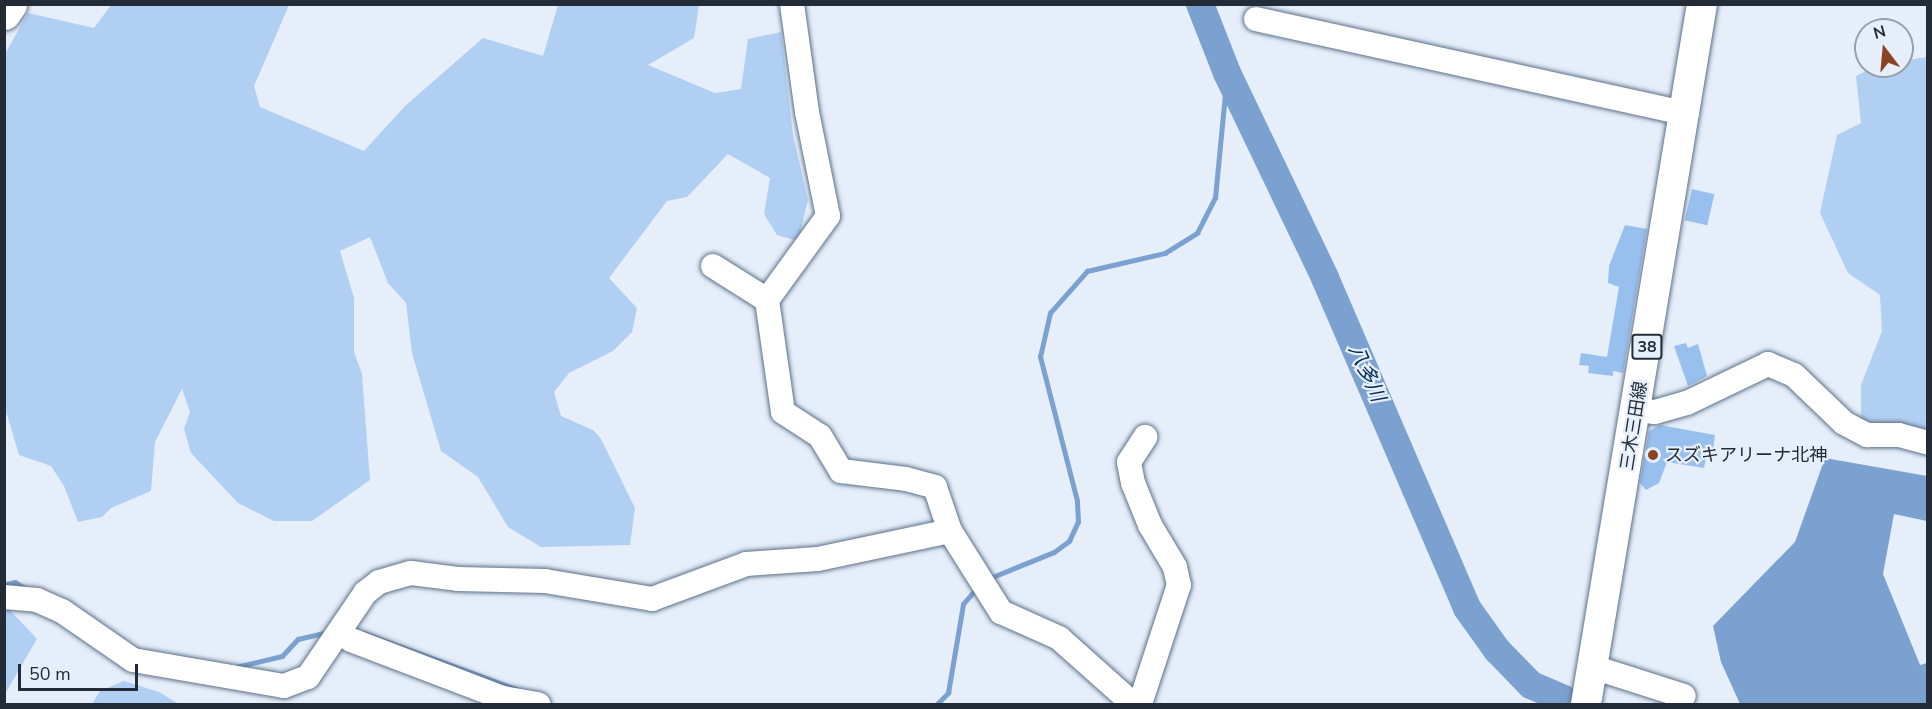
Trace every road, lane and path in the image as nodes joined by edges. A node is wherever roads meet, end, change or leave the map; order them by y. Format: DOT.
graph roads {
  1 [pos="10,4"];
  2 [pos="792,4"];
  3 [pos="1702,4"];
  4 [pos="4,13"];
  5 [pos="1256,19"];
  6 [pos="1687,114"];
  7 [pos="713,266"];
  8 [pos="767,300"];
  9 [pos="1636,410"];
  10 [pos="1145,436"];
  11 [pos="1928,444"];
  12 [pos="950,531"];
  13 [pos="4,597"];
  14 [pos="351,640"];
  15 [pos="1590,687"];
  16 [pos="1684,696"];
  17 [pos="538,705"];
  18 [pos="1133,705"];
  19 [pos="1140,705"];
  1 -- 4 [label="highway"];
  2 -- 8 [label="street"];
  3 -- 6 [label="main road, 三木三田線 / 38"];
  5 -- 6 [label="street"];
  6 -- 9 [label="main road, 三木三田線 / 38"];
  7 -- 8 [label="street"];
  8 -- 12 [label="street"];
  9 -- 11 [label="street"];
  9 -- 15 [label="main road, 三木三田線 / 38"];
  10 -- 19 [label="street"];
  12 -- 13 [label="street"];
  12 -- 18 [label="street"];
  14 -- 17 [label="street"];
  15 -- 16 [label="street"];
}
